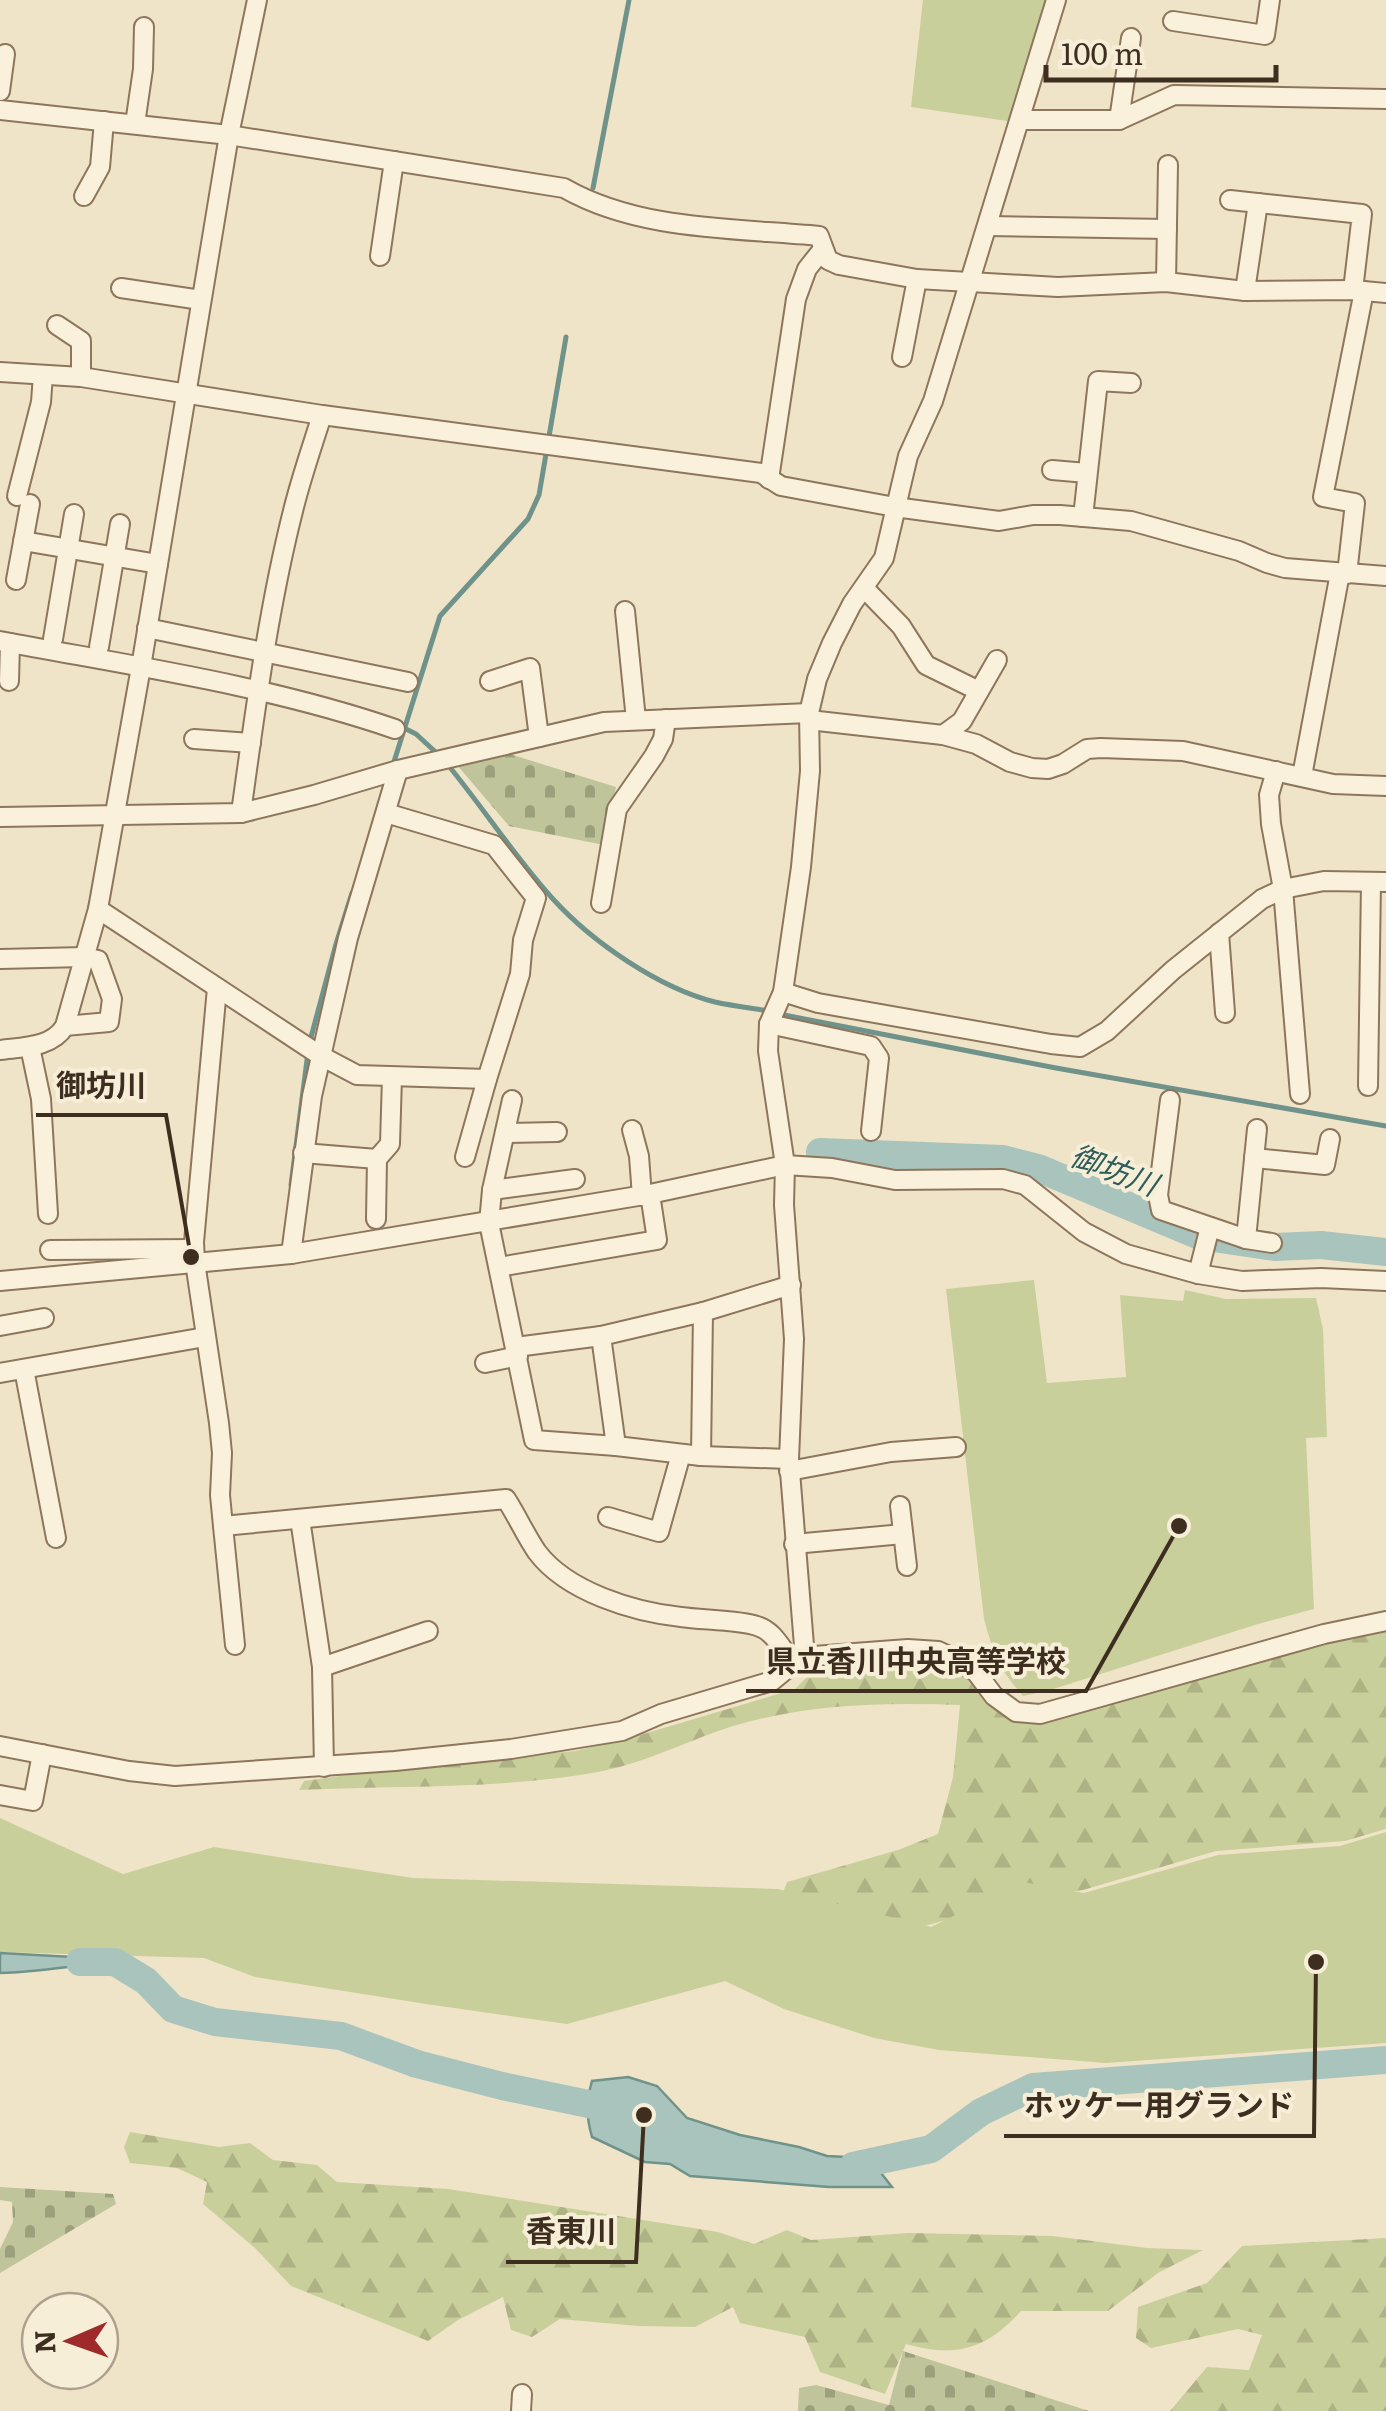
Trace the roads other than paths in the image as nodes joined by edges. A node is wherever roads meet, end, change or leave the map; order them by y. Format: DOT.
graph roads {
  1 [pos="257,0"];
  2 [pos="1056,0"];
  3 [pos="1270,0"];
  4 [pos="1172,21"];
  5 [pos="144,27"];
  6 [pos="1131,38"];
  7 [pos="5,54"];
  8 [pos="0,91"];
  9 [pos="1386,99"];
  10 [pos="0,110"];
  11 [pos="1020,120"];
  12 [pos="1119,120"];
  13 [pos="104,121"];
  14 [pos="135,124"];
  15 [pos="229,135"];
  16 [pos="394,161"];
  17 [pos="1168,165"];
  18 [pos="84,196"];
  19 [pos="1230,200"];
  20 [pos="1258,203"];
  21 [pos="988,226"];
  22 [pos="1166,229"];
  23 [pos="823,249"];
  24 [pos="380,256"];
  25 [pos="917,279"];
  26 [pos="972,281"];
  27 [pos="1166,282"];
  28 [pos="120,288"];
  29 [pos="1358,290"];
  30 [pos="1245,291"];
  31 [pos="1386,293"];
  32 [pos="201,300"];
  33 [pos="57,325"];
  34 [pos="902,357"];
  35 [pos="0,372"];
  36 [pos="43,375"];
  37 [pos="80,377"];
  38 [pos="1131,383"];
  39 [pos="186,395"];
  40 [pos="322,415"];
  41 [pos="1052,470"];
  42 [pos="1088,473"];
  43 [pos="769,480"];
  44 [pos="895,507"];
  45 [pos="74,514"];
  46 [pos="1082,516"];
  47 [pos="120,524"];
  48 [pos="23,541"];
  49 [pos="68,549"];
  50 [pos="115,557"];
  51 [pos="158,564"];
  52 [pos="1343,573"];
  53 [pos="1386,576"];
  54 [pos="16,580"];
  55 [pos="865,589"];
  56 [pos="625,611"];
  57 [pos="147,628"];
  58 [pos="52,638"];
  59 [pos="5,642"];
  60 [pos="99,647"];
  61 [pos="264,652"];
  62 [pos="997,660"];
  63 [pos="141,667"];
  64 [pos="9,681"];
  65 [pos="490,681"];
  66 [pos="408,682"];
  67 [pos="979,691"];
  68 [pos="258,692"];
  69 [pos="810,716"];
  70 [pos="666,719"];
  71 [pos="636,720"];
  72 [pos="394,729"];
  73 [pos="943,735"];
  74 [pos="539,737"];
  75 [pos="194,738"];
  76 [pos="251,743"];
  77 [pos="398,770"];
  78 [pos="1276,771"];
  79 [pos="1302,776"];
  80 [pos="1386,786"];
  81 [pos="241,813"];
  82 [pos="386,813"];
  83 [pos="114,816"];
  84 [pos="0,817"];
  85 [pos="1379,882"];
  86 [pos="1283,889"];
  87 [pos="600,903"];
  88 [pos="98,909"];
  89 [pos="1220,933"];
  90 [pos="84,957"];
  91 [pos="0,959"];
  92 [pos="217,988"];
  93 [pos="1378,988"];
  94 [pos="783,992"];
  95 [pos="1225,1013"];
  96 [pos="769,1024"];
  97 [pos="65,1026"];
  98 [pos="30,1046"];
  99 [pos="0,1050"];
  100 [pos="321,1056"];
  101 [pos="392,1076"];
  102 [pos="487,1080"];
  103 [pos="1374,1080"];
  104 [pos="1300,1094"];
  105 [pos="512,1100"];
  106 [pos="1170,1100"];
  107 [pos="1257,1129"];
  108 [pos="632,1130"];
  109 [pos="871,1131"];
  110 [pos="557,1132"];
  111 [pos="505,1133"];
  112 [pos="1330,1138"];
  113 [pos="303,1153"];
  114 [pos="466,1157"];
  115 [pos="1254,1158"];
  116 [pos="377,1159"];
  117 [pos="785,1166"];
  118 [pos="575,1179"];
  119 [pos="492,1190"];
  120 [pos="646,1195"];
  121 [pos="48,1214"];
  122 [pos="376,1219"];
  123 [pos="489,1223"];
  124 [pos="1210,1227"];
  125 [pos="1246,1238"];
  126 [pos="1272,1243"];
  127 [pos="50,1250"];
  128 [pos="291,1254"];
  129 [pos="194,1256"];
  130 [pos="499,1267"];
  131 [pos="1198,1274"];
  132 [pos="0,1281"];
  133 [pos="1386,1281"];
  134 [pos="791,1285"];
  135 [pos="703,1312"];
  136 [pos="44,1318"];
  137 [pos="0,1326"];
  138 [pos="601,1336"];
  139 [pos="205,1337"];
  140 [pos="517,1352"];
  141 [pos="486,1363"];
  142 [pos="24,1369"];
  143 [pos="0,1374"];
  144 [pos="616,1446"];
  145 [pos="956,1447"];
  146 [pos="681,1454"];
  147 [pos="701,1456"];
  148 [pos="789,1465"];
  149 [pos="900,1506"];
  150 [pos="608,1517"];
  151 [pos="300,1519"];
  152 [pos="222,1526"];
  153 [pos="902,1534"];
  154 [pos="56,1538"];
  155 [pos="794,1544"];
  156 [pos="907,1566"];
  157 [pos="1386,1621"];
  158 [pos="428,1631"];
  159 [pos="235,1645"];
  160 [pos="799,1661"];
  161 [pos="322,1667"];
  162 [pos="0,1746"];
  163 [pos="42,1754"];
  164 [pos="324,1767"];
  165 [pos="0,1795"];
  1 -- 15 [label="street"];
  2 -- 11 [label="street"];
  3 -- 4 [label="street"];
  5 -- 14 [label="street"];
  6 -- 12 [label="street"];
  7 -- 8 [label="street"];
  9 -- 12 [label="street"];
  10 -- 13 [label="street"];
  11 -- 12 [label="street"];
  11 -- 21 [label="street"];
  13 -- 14 [label="street"];
  13 -- 18 [label="street"];
  14 -- 15 [label="street"];
  15 -- 16 [label="street"];
  15 -- 32 [label="street"];
  16 -- 23 [label="street"];
  16 -- 24 [label="street"];
  17 -- 22 [label="street"];
  19 -- 20 [label="street"];
  20 -- 29 [label="street"];
  20 -- 30 [label="street"];
  21 -- 22 [label="street"];
  21 -- 26 [label="street"];
  22 -- 27 [label="street"];
  23 -- 25 [label="street"];
  23 -- 43 [label="street"];
  25 -- 26 [label="street"];
  25 -- 34 [label="street"];
  26 -- 27 [label="street"];
  26 -- 44 [label="street"];
  27 -- 30 [label="street"];
  28 -- 32 [label="street"];
  29 -- 30 [label="street"];
  29 -- 31 [label="street"];
  29 -- 52 [label="street"];
  32 -- 39 [label="street"];
  33 -- 37 [label="street"];
  35 -- 36 [label="street"];
  36 -- 37 [label="street"];
  36 -- 48 [label="street"];
  37 -- 39 [label="street"];
  38 -- 42 [label="street"];
  39 -- 40 [label="street"];
  39 -- 51 [label="street"];
  40 -- 43 [label="street"];
  40 -- 61 [label="street"];
  41 -- 42 [label="street"];
  42 -- 46 [label="street"];
  43 -- 44 [label="street"];
  44 -- 46 [label="street"];
  44 -- 55 [label="street"];
  45 -- 49 [label="street"];
  46 -- 52 [label="street"];
  47 -- 50 [label="street"];
  48 -- 49 [label="street"];
  48 -- 54 [label="street"];
  49 -- 50 [label="street"];
  49 -- 58 [label="street"];
  50 -- 51 [label="street"];
  50 -- 60 [label="street"];
  51 -- 57 [label="street"];
  52 -- 53 [label="street"];
  52 -- 79 [label="street"];
  55 -- 67 [label="street"];
  55 -- 69 [label="street"];
  56 -- 71 [label="street"];
  57 -- 61 [label="street"];
  57 -- 63 [label="street"];
  59 -- 63 [label="street"];
  59 -- 64 [label="street"];
  61 -- 66 [label="street"];
  61 -- 68 [label="street"];
  62 -- 67 [label="street"];
  63 -- 68 [label="street"];
  63 -- 83 [label="street"];
  65 -- 74 [label="street"];
  67 -- 73 [label="street"];
  68 -- 72 [label="street"];
  68 -- 76 [label="street"];
  69 -- 70 [label="street"];
  69 -- 73 [label="street"];
  69 -- 94 [label="street"];
  70 -- 71 [label="street"];
  70 -- 87 [label="street"];
  71 -- 74 [label="street"];
  73 -- 78 [label="street"];
  74 -- 77 [label="street"];
  75 -- 76 [label="street"];
  76 -- 81 [label="street"];
  77 -- 81 [label="street"];
  77 -- 82 [label="street"];
  78 -- 79 [label="street"];
  78 -- 86 [label="street"];
  79 -- 80 [label="street"];
  81 -- 83 [label="street"];
  82 -- 100 [label="street"];
  82 -- 102 [label="street"];
  83 -- 84 [label="street"];
  83 -- 88 [label="street"];
  85 -- 86 [label="street"];
  85 -- 93 [label="street"];
  86 -- 89 [label="street"];
  86 -- 104 [label="street"];
  88 -- 90 [label="street"];
  88 -- 92 [label="street"];
  89 -- 94 [label="street"];
  89 -- 95 [label="street"];
  90 -- 91 [label="street"];
  90 -- 97 [label="street"];
  90 -- 97 [label="street"];
  92 -- 100 [label="street"];
  92 -- 129 [label="street"];
  93 -- 103 [label="street"];
  94 -- 96 [label="street"];
  96 -- 109 [label="street"];
  96 -- 117 [label="street"];
  97 -- 98 [label="street"];
  98 -- 99 [label="street"];
  98 -- 121 [label="street"];
  100 -- 101 [label="street"];
  100 -- 113 [label="street"];
  101 -- 102 [label="street"];
  101 -- 116 [label="street"];
  102 -- 114 [label="street"];
  105 -- 111 [label="street"];
  106 -- 124 [label="street"];
  107 -- 115 [label="street"];
  108 -- 120 [label="street"];
  110 -- 111 [label="street"];
  111 -- 119 [label="street"];
  112 -- 115 [label="street"];
  113 -- 116 [label="street"];
  113 -- 128 [label="street"];
  115 -- 125 [label="street"];
  116 -- 122 [label="street"];
  117 -- 120 [label="street"];
  117 -- 131 [label="street"];
  117 -- 134 [label="street"];
  118 -- 119 [label="street"];
  119 -- 123 [label="street"];
  120 -- 123 [label="street"];
  120 -- 130 [label="street"];
  123 -- 128 [label="street"];
  123 -- 130 [label="street"];
  124 -- 125 [label="street"];
  124 -- 131 [label="street"];
  125 -- 126 [label="street"];
  127 -- 129 [label="street"];
  128 -- 129 [label="street"];
  129 -- 132 [label="street"];
  129 -- 139 [label="street"];
  130 -- 140 [label="street"];
  131 -- 133 [label="street"];
  134 -- 135 [label="street"];
  134 -- 148 [label="street"];
  135 -- 138 [label="street"];
  135 -- 147 [label="street"];
  136 -- 137 [label="street"];
  138 -- 140 [label="street"];
  138 -- 144 [label="street"];
  139 -- 142 [label="street"];
  139 -- 152 [label="street"];
  140 -- 141 [label="street"];
  140 -- 144 [label="street"];
  142 -- 143 [label="street"];
  142 -- 154 [label="street"];
  144 -- 146 [label="street"];
  145 -- 148 [label="street"];
  146 -- 147 [label="street"];
  146 -- 150 [label="street"];
  147 -- 148 [label="street"];
  148 -- 155 [label="street"];
  149 -- 153 [label="street"];
  151 -- 152 [label="street"];
  151 -- 160 [label="street"];
  151 -- 161 [label="street"];
  152 -- 159 [label="street"];
  153 -- 155 [label="street"];
  153 -- 156 [label="street"];
  155 -- 160 [label="street"];
  157 -- 160 [label="street"];
  158 -- 161 [label="street"];
  160 -- 164 [label="street"];
  161 -- 164 [label="street"];
  162 -- 163 [label="street"];
  163 -- 164 [label="street"];
  163 -- 165 [label="street"];
}
